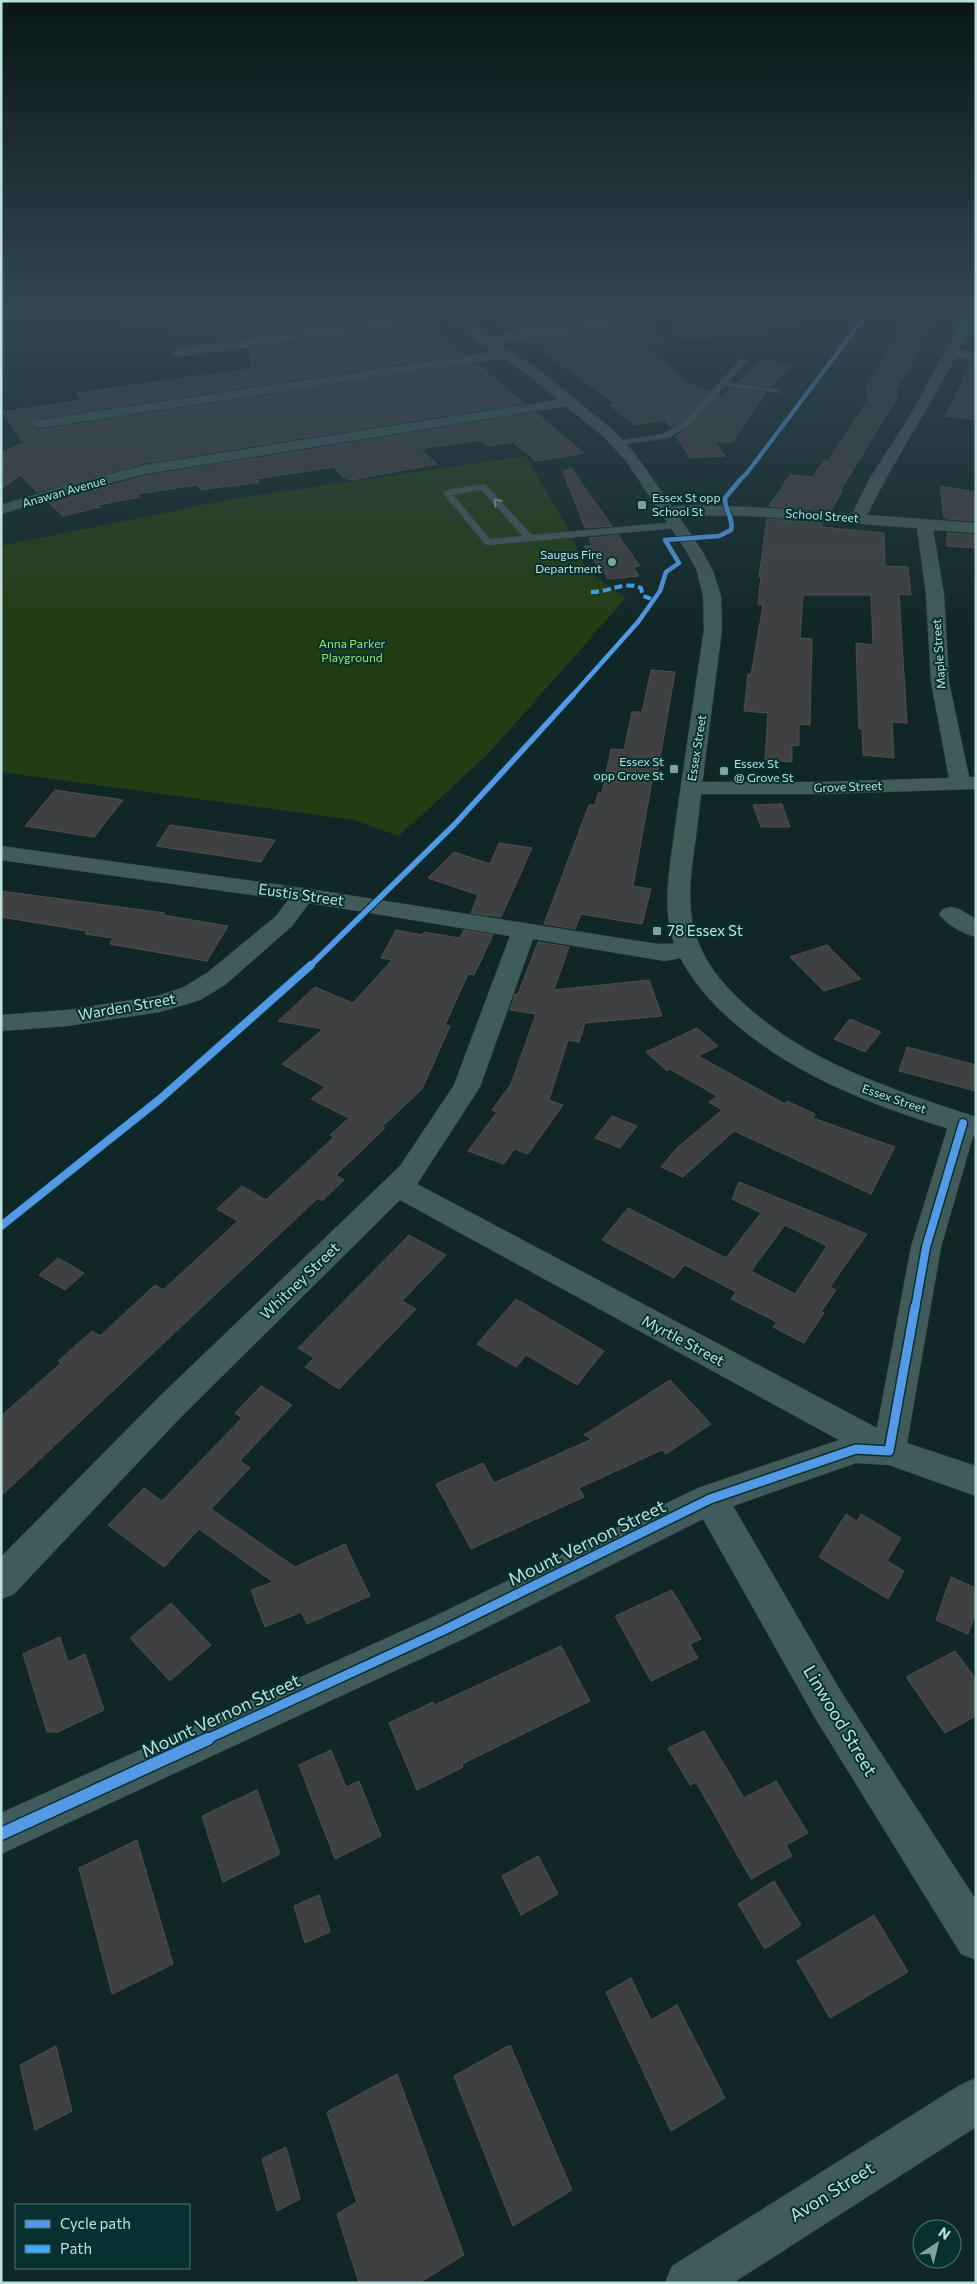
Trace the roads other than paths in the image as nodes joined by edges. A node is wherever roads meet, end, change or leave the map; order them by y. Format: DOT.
graph roads {
  1 [pos="83,418"];
  2 [pos="472,418"];
  3 [pos="587,418"];
  4 [pos="692,418"];
  5 [pos="916,418"];
  6 [pos="40,424"];
  7 [pos="617,443"];
  8 [pos="3,510"];
  9 [pos="672,519"];
  10 [pos="857,519"];
  11 [pos="924,524"];
  12 [pos="976,528"];
  13 [pos="530,538"];
  14 [pos="968,783"];
  15 [pos="691,788"];
  16 [pos="1,854"];
  17 [pos="304,895"];
  18 [pos="951,914"];
  19 [pos="524,930"];
  20 [pos="976,930"];
  21 [pos="689,950"];
  22 [pos="1,1023"];
  23 [pos="969,1125"];
  24 [pos="397,1186"];
  25 [pos="889,1452"];
  26 [pos="976,1481"];
  27 [pos="710,1499"];
  28 [pos="1,1582"];
  29 [pos="1,1834"];
  30 [pos="976,1939"];
  31 [pos="976,2101"];
  32 [pos="689,2283"];
  1 -- 6 [label="street"];
  2 -- 8 [label="street, Anawan Avenue"];
  3 -- 7 [label="street, Essex Street"];
  4 -- 7 [label="lane"];
  5 -- 10 [label="street"];
  7 -- 9 [label="street, Essex Street"];
  9 -- 10 [label="street, School Street"];
  9 -- 13 [label="lane"];
  9 -- 15 [label="street, Essex Street"];
  10 -- 11 [label="street, School Street"];
  11 -- 12 [label="street, School Street"];
  11 -- 14 [label="street, Maple Street"];
  13 -- 13 [label="lane, one-way"];
  14 -- 15 [label="street, Grove Street"];
  15 -- 21 [label="street, Essex Street"];
  16 -- 17 [label="street, Eustis Street"];
  17 -- 19 [label="street, Eustis Street"];
  17 -- 22 [label="street, Warden Street"];
  18 -- 20 [label="street"];
  19 -- 21 [label="street, Eustis Street"];
  19 -- 24 [label="street, Whitney Street"];
  21 -- 23 [label="street, Essex Street"];
  23 -- 25 [label="street"];
  24 -- 25 [label="street, Myrtle Street"];
  24 -- 28 [label="street, Whitney Street"];
  25 -- 26 [label="street, Myrtle Street"];
  25 -- 27 [label="street, Mount Vernon Street"];
  27 -- 29 [label="street, Mount Vernon Street"];
  27 -- 30 [label="street, Linwood Street"];
  31 -- 32 [label="street, Avon Street"];
}
